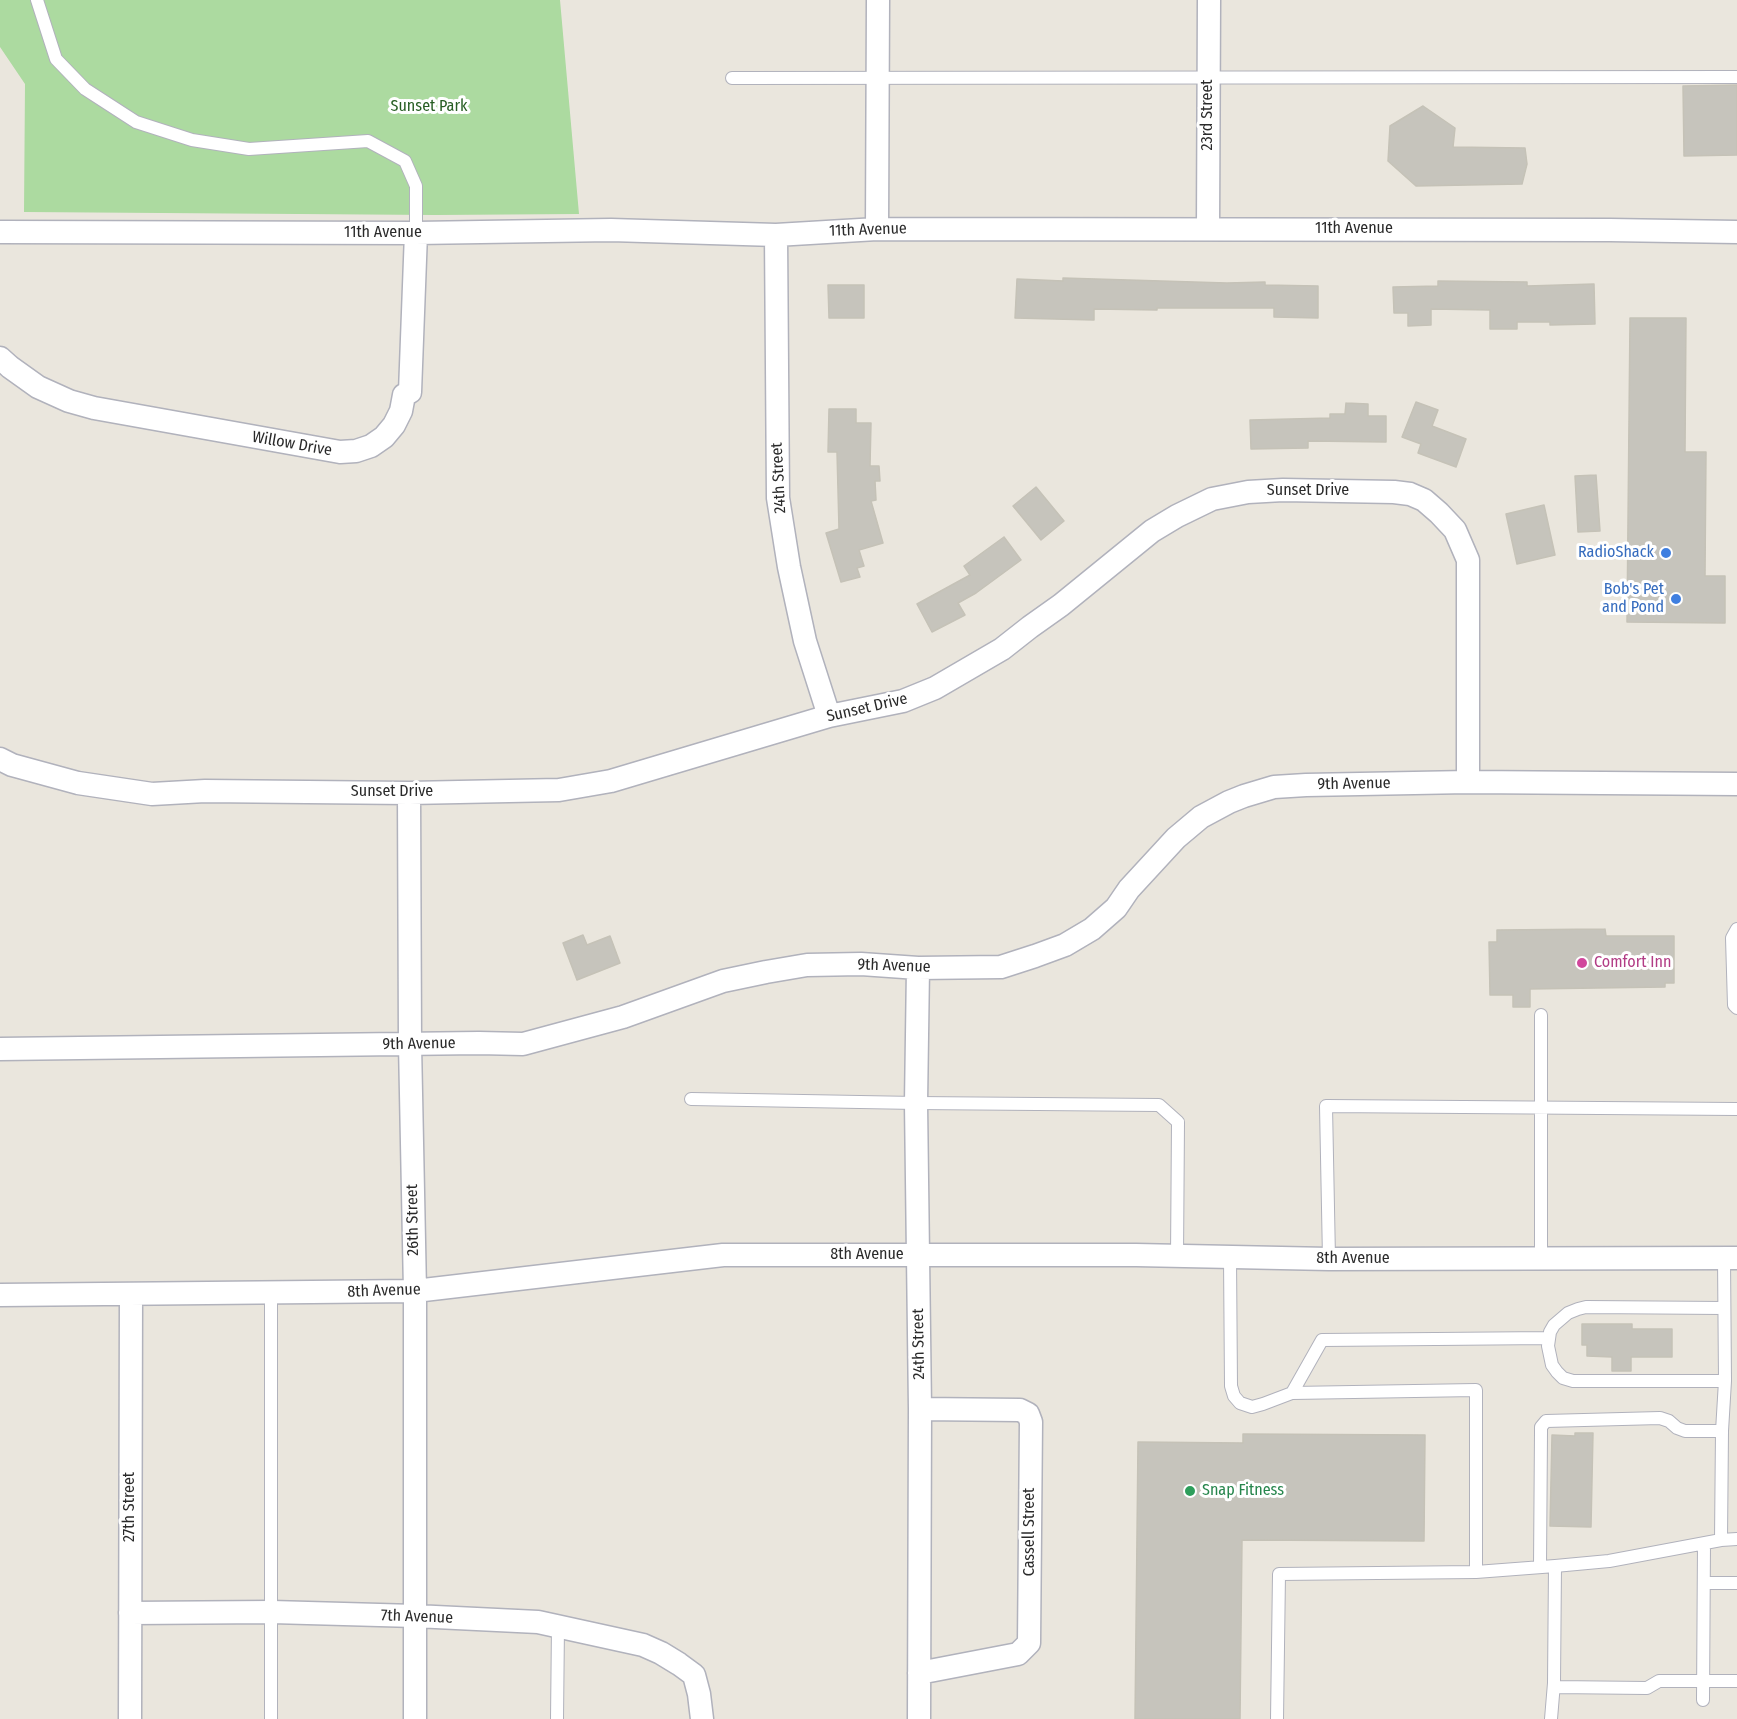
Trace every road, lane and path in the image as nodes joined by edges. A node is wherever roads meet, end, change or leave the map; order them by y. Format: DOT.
graph roads {
  1 [pos="37,0"];
  2 [pos="878,0"];
  3 [pos="1209,0"];
  4 [pos="878,77"];
  5 [pos="1737,77"];
  6 [pos="732,78"];
  7 [pos="1209,78"];
  8 [pos="877,229"];
  9 [pos="1208,229"];
  10 [pos="0,232"];
  11 [pos="1737,232"];
  12 [pos="416,233"];
  13 [pos="776,235"];
  14 [pos="0,358"];
  15 [pos="829,716"];
  16 [pos="0,759"];
  17 [pos="1468,782"];
  18 [pos="1737,784"];
  19 [pos="409,793"];
  20 [pos="1737,929"];
  21 [pos="918,968"];
  22 [pos="1737,1008"];
  23 [pos="1541,1015"];
  24 [pos="410,1044"];
  25 [pos="0,1049"];
  26 [pos="691,1099"];
  27 [pos="916,1103"];
  28 [pos="1541,1107"];
  29 [pos="1737,1108"];
  30 [pos="918,1255"];
  31 [pos="1177,1257"];
  32 [pos="1230,1258"];
  33 [pos="1541,1258"];
  34 [pos="1731,1258"];
  35 [pos="1329,1259"];
  36 [pos="415,1291"];
  37 [pos="270,1293"];
  38 [pos="131,1294"];
  39 [pos="0,1295"];
  40 [pos="1724,1308"];
  41 [pos="1549,1338"];
  42 [pos="1725,1381"];
  43 [pos="1292,1393"];
  44 [pos="920,1410"];
  45 [pos="1722,1431"];
  46 [pos="1737,1539"];
  47 [pos="1721,1540"];
  48 [pos="1704,1544"];
  49 [pos="1540,1566"];
  50 [pos="1555,1566"];
  51 [pos="1476,1572"];
  52 [pos="1704,1583"];
  53 [pos="1737,1583"];
  54 [pos="272,1612"];
  55 [pos="130,1613"];
  56 [pos="415,1616"];
  57 [pos="558,1626"];
  58 [pos="919,1673"];
  59 [pos="1737,1681"];
  60 [pos="1703,1682"];
  61 [pos="1554,1687"];
  62 [pos="1703,1700"];
  63 [pos="130,1719"];
  64 [pos="271,1719"];
  65 [pos="415,1719"];
  66 [pos="557,1719"];
  67 [pos="702,1719"];
  68 [pos="920,1719"];
  69 [pos="1277,1719"];
  70 [pos="1552,1719"];
  1 -- 12 [label="lane"];
  2 -- 4 [label="street"];
  3 -- 7 [label="street, 23rd Street"];
  4 -- 6 [label="lane"];
  4 -- 7 [label="lane"];
  4 -- 8 [label="street"];
  5 -- 7 [label="lane"];
  7 -- 9 [label="street, 23rd Street"];
  8 -- 9 [label="street, 11th Avenue"];
  8 -- 13 [label="street, 11th Avenue"];
  9 -- 11 [label="street, 11th Avenue"];
  10 -- 12 [label="street, 11th Avenue"];
  12 -- 13 [label="street, 11th Avenue"];
  12 -- 14 [label="street, Willow Drive"];
  13 -- 15 [label="street, 24th Street"];
  15 -- 17 [label="street, Sunset Drive"];
  15 -- 19 [label="street, Sunset Drive"];
  16 -- 19 [label="street, Sunset Drive"];
  17 -- 18 [label="street, 9th Avenue"];
  17 -- 21 [label="street, 9th Avenue"];
  19 -- 24 [label="street, 26th Street"];
  20 -- 22 [label="lane"];
  21 -- 24 [label="street, 9th Avenue"];
  21 -- 27 [label="street, 24th Street"];
  23 -- 28 [label="lane"];
  24 -- 25 [label="street, 9th Avenue"];
  24 -- 36 [label="street, 26th Street"];
  26 -- 27 [label="lane"];
  27 -- 30 [label="street, 24th Street"];
  27 -- 31 [label="lane"];
  28 -- 29 [label="lane"];
  28 -- 33 [label="lane"];
  28 -- 35 [label="lane"];
  30 -- 31 [label="street, 8th Avenue"];
  30 -- 36 [label="street, 8th Avenue"];
  30 -- 44 [label="street, 24th Street"];
  31 -- 32 [label="street, 8th Avenue"];
  32 -- 35 [label="street, 8th Avenue"];
  32 -- 43 [label="lane"];
  33 -- 34 [label="street, 8th Avenue"];
  33 -- 35 [label="street, 8th Avenue"];
  34 -- 40 [label="lane"];
  36 -- 37 [label="street, 8th Avenue"];
  36 -- 56 [label="street, 26th Street"];
  37 -- 38 [label="street, 8th Avenue"];
  37 -- 54 [label="lane"];
  38 -- 39 [label="street, 8th Avenue"];
  38 -- 55 [label="street, 27th Street"];
  40 -- 41 [label="lane"];
  40 -- 42 [label="lane"];
  41 -- 42 [label="lane"];
  41 -- 43 [label="lane"];
  42 -- 45 [label="lane"];
  43 -- 51 [label="lane"];
  44 -- 58 [label="street, 24th Street"];
  44 -- 58 [label="street, Cassell Street"];
  45 -- 47 [label="lane"];
  45 -- 49 [label="lane"];
  46 -- 47 [label="lane"];
  47 -- 48 [label="lane"];
  48 -- 50 [label="lane"];
  48 -- 52 [label="lane"];
  49 -- 50 [label="lane"];
  49 -- 51 [label="lane"];
  50 -- 61 [label="lane"];
  51 -- 69 [label="lane"];
  52 -- 53 [label="lane"];
  52 -- 60 [label="lane"];
  54 -- 55 [label="street, 7th Avenue"];
  54 -- 56 [label="street, 7th Avenue"];
  54 -- 64 [label="lane"];
  55 -- 63 [label="street, 27th Street"];
  56 -- 57 [label="street, 7th Avenue"];
  56 -- 65 [label="street, 26th Street"];
  57 -- 66 [label="lane"];
  57 -- 67 [label="street, 7th Avenue"];
  58 -- 68 [label="street, 24th Street"];
  59 -- 60 [label="lane"];
  60 -- 61 [label="lane"];
  60 -- 62 [label="lane"];
  61 -- 70 [label="lane"];
}
